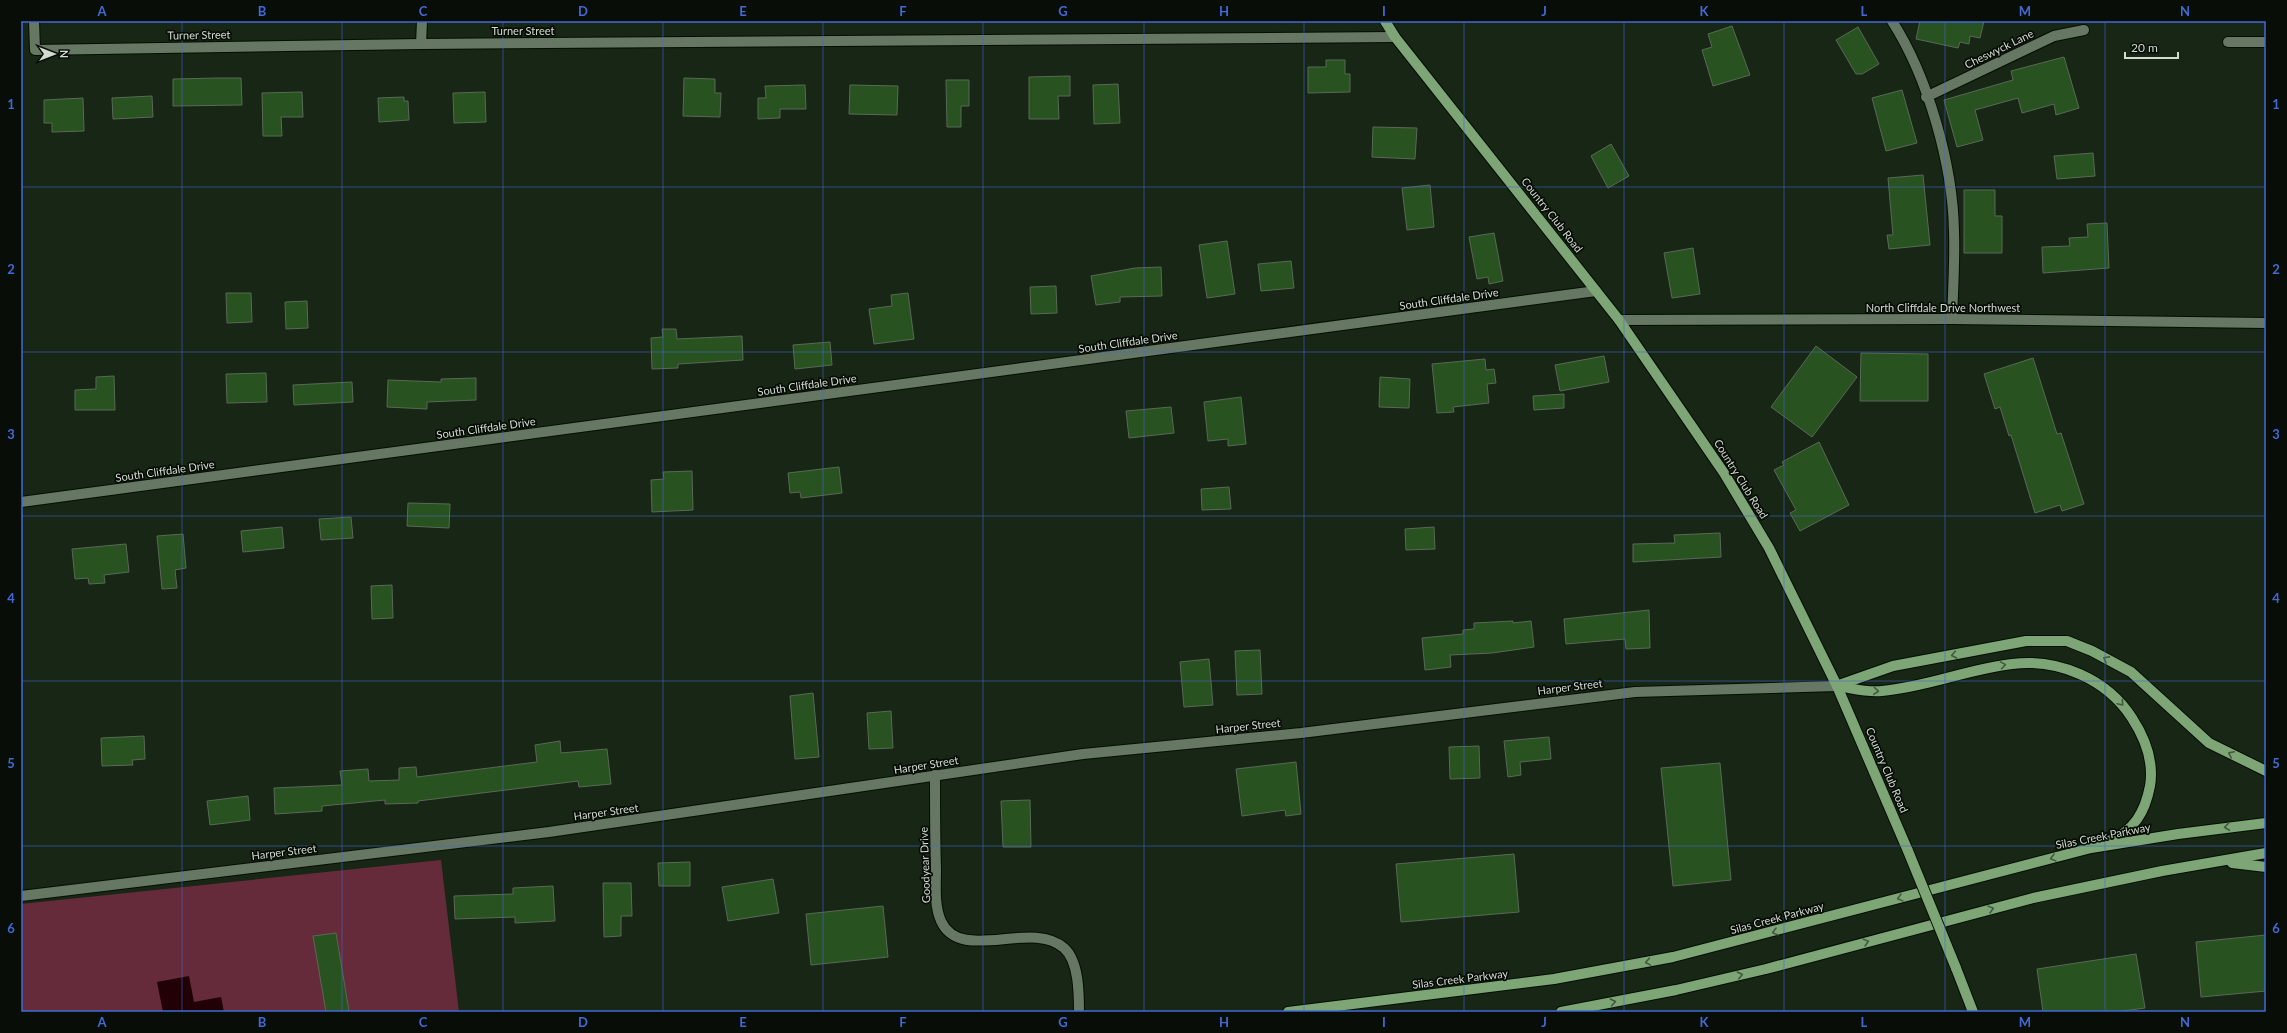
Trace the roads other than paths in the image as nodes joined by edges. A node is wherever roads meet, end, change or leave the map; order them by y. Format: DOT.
graph roads {
  1 [pos="34,21"];
  2 [pos="422,21"];
  3 [pos="1385,21"];
  4 [pos="1892,21"];
  5 [pos="2084,30"];
  6 [pos="1395,37"];
  7 [pos="2228,42"];
  8 [pos="2266,42"];
  9 [pos="421,44"];
  10 [pos="1926,97"];
  11 [pos="1596,291"];
  12 [pos="1619,320"];
  13 [pos="1952,320"];
  14 [pos="2266,323"];
  15 [pos="21,502"];
  16 [pos="1837,686"];
  17 [pos="2266,771"];
  18 [pos="935,775"];
  19 [pos="2266,823"];
  20 [pos="2091,848"];
  21 [pos="2266,853"];
  22 [pos="2220,861"];
  23 [pos="2266,867"];
  24 [pos="21,896"];
  25 [pos="1079,1012"];
  26 [pos="1288,1012"];
  27 [pos="1561,1012"];
  28 [pos="1973,1012"];
  1 -- 9 [label="street, Turner Street"];
  2 -- 9 [label="street"];
  3 -- 6 [label="main road, Country Club Road"];
  4 -- 10 [label="street"];
  5 -- 10 [label="street, Cheswyck Lane"];
  6 -- 9 [label="street, Turner Street"];
  6 -- 11 [label="main road, Country Club Road"];
  7 -- 8 [label="street"];
  10 -- 13 [label="street"];
  11 -- 12 [label="main road, Country Club Road"];
  11 -- 15 [label="street, South Cliffdale Drive"];
  12 -- 13 [label="street, North Cliffdale Drive Northwest"];
  12 -- 16 [label="main road, Country Club Road"];
  13 -- 14 [label="street, North Cliffdale Drive Northwest"];
  17 -- 16 [label="main road, one-way"];
  16 -- 18 [label="street, Harper Street"];
  16 -- 20 [label="main road, one-way"];
  16 -- 28 [label="main road, Country Club Road, bridge"];
  18 -- 24 [label="street, Harper Street"];
  18 -- 25 [label="street, Goodyear Drive"];
  19 -- 20 [label="main road, Silas Creek Parkway, one-way"];
  20 -- 26 [label="main road, Silas Creek Parkway, one-way"];
  21 -- 22 [label="main road"];
  22 -- 23 [label="main road"];
  27 -- 22 [label="main road, one-way"];
}
